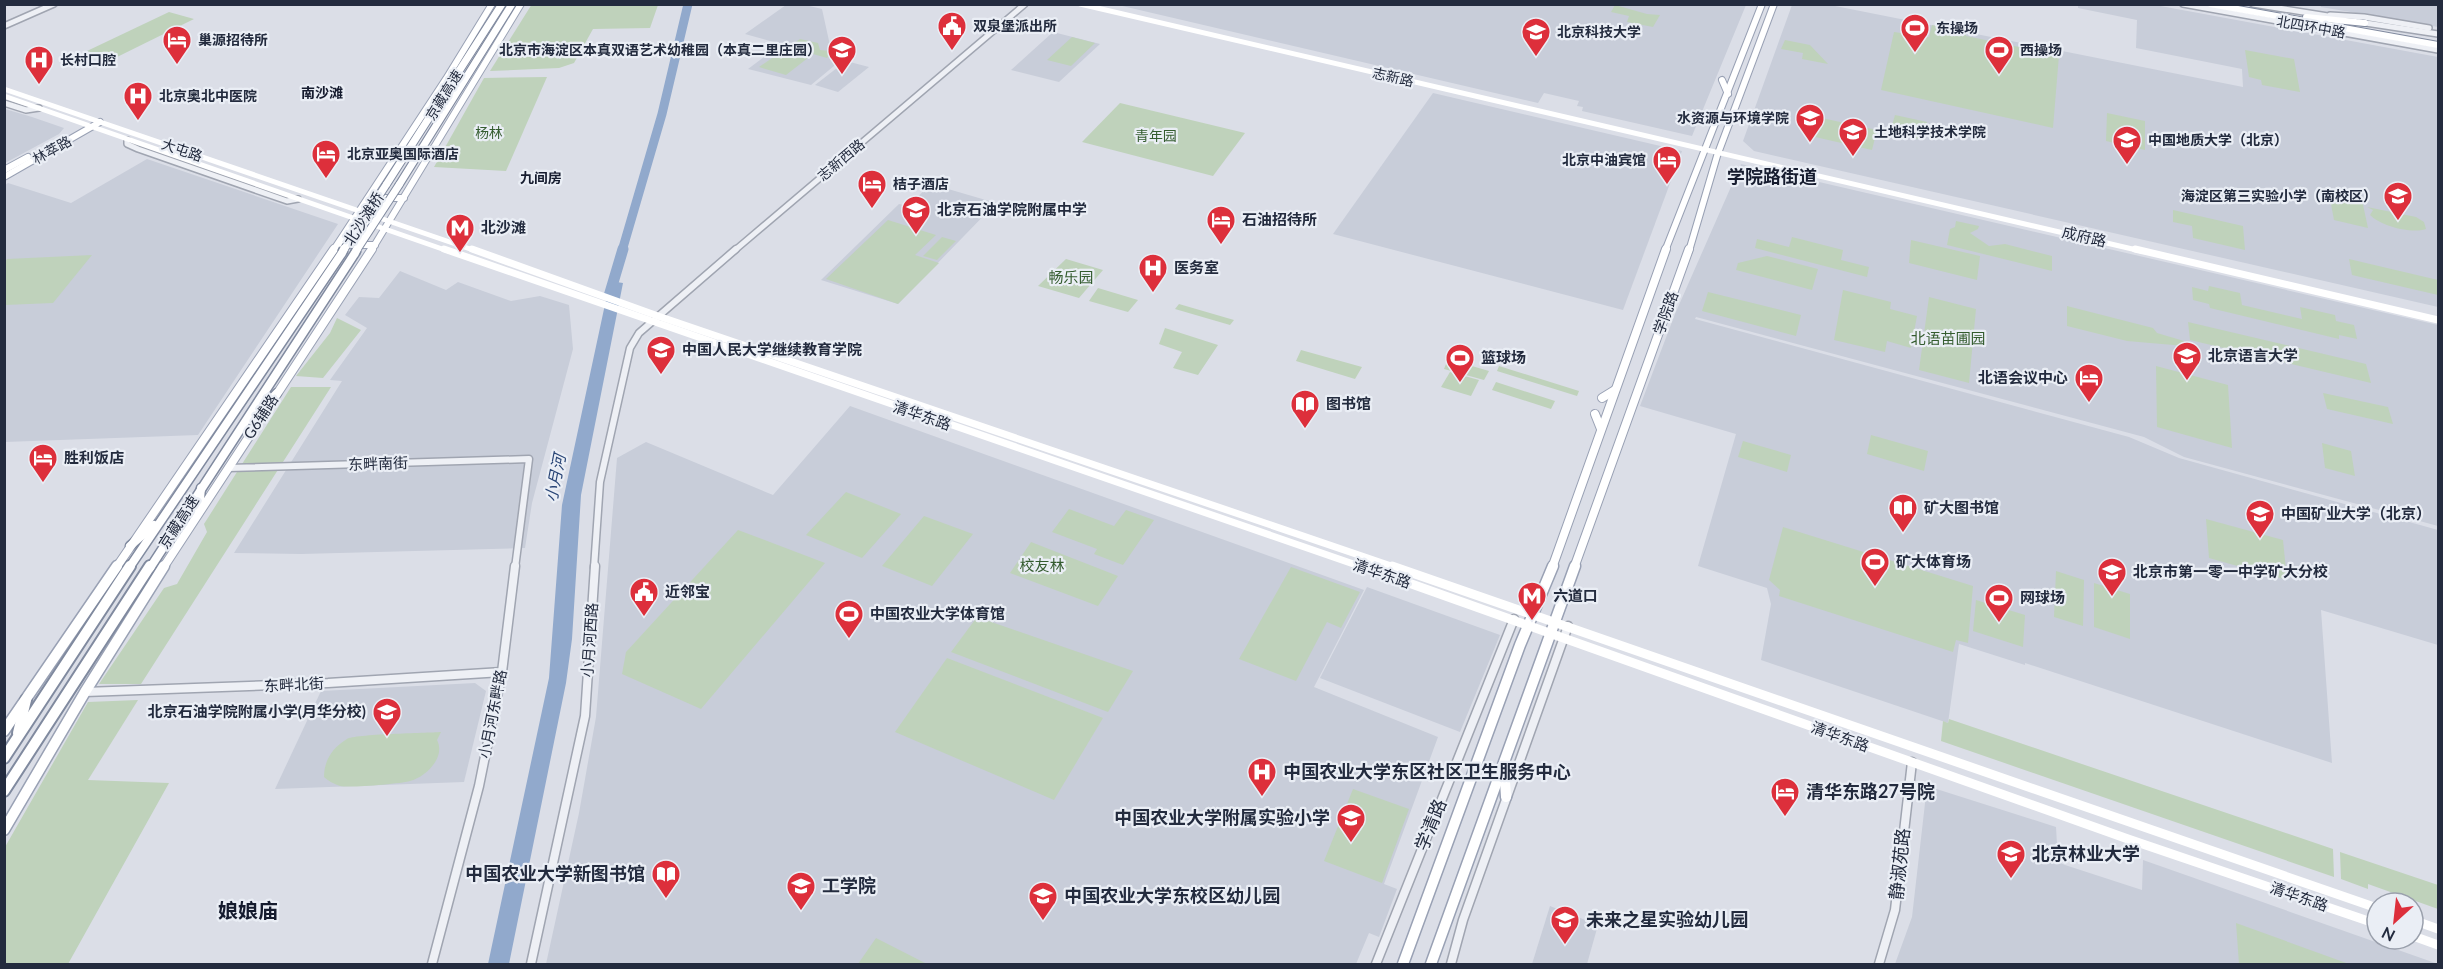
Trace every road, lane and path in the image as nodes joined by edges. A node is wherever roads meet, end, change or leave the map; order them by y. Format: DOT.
graph roads {
  1 [pos="54,4"];
  2 [pos="492,4"];
  3 [pos="502,4"];
  4 [pos="512,4"];
  5 [pos="521,4"];
  6 [pos="1025,4"];
  7 [pos="1080,4"];
  8 [pos="1096,4"];
  9 [pos="1762,4"];
  10 [pos="2183,4"];
  11 [pos="2210,4"];
  12 [pos="2240,4"];
  13 [pos="2253,4"];
  14 [pos="1774,5"];
  15 [pos="2309,18"];
  16 [pos="483,19"];
  17 [pos="2365,23"];
  18 [pos="2289,24"];
  19 [pos="4,26"];
  20 [pos="2439,29"];
  21 [pos="2345,33"];
  22 [pos="483,34"];
  23 [pos="2439,34"];
  24 [pos="2439,40"];
  25 [pos="487,43"];
  26 [pos="476,44"];
  27 [pos="2439,45"];
  28 [pos="2439,52"];
  29 [pos="482,67"];
  30 [pos="446,79"];
  31 [pos="1722,80"];
  32 [pos="4,89"];
  33 [pos="1728,94"];
  34 [pos="4,96"];
  35 [pos="4,103"];
  36 [pos="39,108"];
  37 [pos="93,124"];
  38 [pos="73,135"];
  39 [pos="127,140"];
  40 [pos="1705,148"];
  41 [pos="1718,151"];
  42 [pos="1730,153"];
  43 [pos="4,170"];
  44 [pos="220,171"];
  45 [pos="213,175"];
  46 [pos="4,177"];
  47 [pos="399,185"];
  48 [pos="386,186"];
  49 [pos="368,198"];
  50 [pos="404,198"];
  51 [pos="298,199"];
  52 [pos="348,207"];
  53 [pos="360,211"];
  54 [pos="342,215"];
  55 [pos="354,219"];
  56 [pos="390,220"];
  57 [pos="385,230"];
  58 [pos="375,245"];
  59 [pos="340,249"];
  60 [pos="355,253"];
  61 [pos="2439,315"];
  62 [pos="655,319"];
  63 [pos="2439,320"];
  64 [pos="853,381"];
  65 [pos="844,389"];
  66 [pos="1615,390"];
  67 [pos="277,393"];
  68 [pos="1602,398"];
  69 [pos="1595,414"];
  70 [pos="1601,429"];
  71 [pos="234,437"];
  72 [pos="530,459"];
  73 [pos="1620,464"];
  74 [pos="228,468"];
  75 [pos="1608,476"];
  76 [pos="201,487"];
  77 [pos="199,510"];
  78 [pos="164,515"];
  79 [pos="130,546"];
  80 [pos="1514,619"];
  81 [pos="1531,620"];
  82 [pos="1555,621"];
  83 [pos="1568,626"];
  84 [pos="1551,632"];
  85 [pos="1564,637"];
  86 [pos="502,672"];
  87 [pos="85,693"];
  88 [pos="26,700"];
  89 [pos="4,731"];
  90 [pos="15,742"];
  91 [pos="1901,744"];
  92 [pos="1926,753"];
  93 [pos="4,758"];
  94 [pos="1899,758"];
  95 [pos="1504,761"];
  96 [pos="1912,762"];
  97 [pos="1922,766"];
  98 [pos="4,791"];
  99 [pos="1506,797"];
  100 [pos="4,830"];
  101 [pos="2365,904"];
  102 [pos="2365,920"];
  103 [pos="432,964"];
  104 [pos="531,964"];
  105 [pos="1376,964"];
  106 [pos="1403,964"];
  107 [pos="1431,964"];
  108 [pos="1451,964"];
  109 [pos="1879,964"];
  1 -- 19 [label="street"];
  2 -- 16 [label="main road"];
  3 -- 22 [label="highway, 京藏高速"];
  4 -- 25 [label="highway, 京藏高速"];
  5 -- 29 [label="main road, G6辅路"];
  6 -- 62 [label="street, 志新西路"];
  7 -- 40 [label="main road, 志新路"];
  8 -- 40 [label="main road, 志新路"];
  9 -- 33 [label="main road, 学院路"];
  10 -- 18 [label="street, 北四环中路"];
  11 -- 15 [label="main road, 北四环中路"];
  12 -- 15 [label="main road, 北四环中路"];
  13 -- 15 [label="street, 北四环中路"];
  14 -- 41 [label="main road, 学院路"];
  15 -- 17 [label="main road"];
  15 -- 20 [label="street"];
  15 -- 21 [label="main road"];
  15 -- 24 [label="main road, 北四环中路"];
  15 -- 27 [label="main road, 北四环中路"];
  16 -- 22 [label="highway"];
  16 -- 30 [label="main road"];
  17 -- 23 [label="street, 北四环中路"];
  18 -- 21 [label="street, 北四环中路"];
  18 -- 28 [label="street"];
  21 -- 28 [label="street, 北四环中路"];
  22 -- 26 [label="highway, 京藏高速"];
  25 -- 29 [label="highway"];
  25 -- 47 [label="highway, 京藏高速"];
  26 -- 30 [label="highway"];
  26 -- 48 [label="highway, 京藏高速"];
  29 -- 50 [label="main road, G6辅路"];
  30 -- 49 [label="main road"];
  31 -- 33 [label="main road"];
  32 -- 37 [label="main road, 大屯路"];
  33 -- 40 [label="main road, 学院路"];
  34 -- 36 [label="main road, 大屯路"];
  35 -- 36 [label="street"];
  36 -- 37 [label="main road, 大屯路"];
  37 -- 38 [label="main road, 林萃路"];
  37 -- 39 [label="main road, 大屯路"];
  37 -- 52 [label="main road, 大屯路"];
  38 -- 43 [label="main road, 林萃路"];
  38 -- 46 [label="main road, 林萃路"];
  39 -- 44 [label="main road, 大屯路"];
  39 -- 45 [label="street"];
  40 -- 41 [label="main road"];
  40 -- 66 [label="main road, 学院路"];
  41 -- 42 [label="main road"];
  41 -- 75 [label="main road, 学院路"];
  42 -- 61 [label="main road, 成府路"];
  42 -- 63 [label="main road, 成府路"];
  44 -- 45 [label="main road"];
  44 -- 51 [label="main road, 大屯路"];
  45 -- 51 [label="street"];
  47 -- 60 [label="highway, 北沙滩桥, bridge"];
  48 -- 59 [label="highway, 北沙滩桥, bridge"];
  49 -- 50 [label="main road"];
  49 -- 53 [label="main road"];
  50 -- 56 [label="main road, G6辅路"];
  51 -- 54 [label="main road, 大屯路"];
  52 -- 53 [label="main road, 大屯路"];
  52 -- 54 [label="main road"];
  53 -- 55 [label="main road"];
  53 -- 56 [label="main road, 大屯路"];
  54 -- 55 [label="main road, 大屯路"];
  55 -- 57 [label="main road, 大屯路"];
  55 -- 59 [label="main road"];
  56 -- 57 [label="main road, G6辅路"];
  56 -- 62 [label="main road, 清华东路"];
  57 -- 58 [label="main road, G6辅路"];
  57 -- 62 [label="main road, 清华东路"];
  58 -- 59 [label="main road"];
  58 -- 67 [label="main road, G6辅路"];
  59 -- 78 [label="highway, 京藏高速"];
  59 -- 79 [label="main road"];
  60 -- 71 [label="highway, 京藏高速"];
  62 -- 64 [label="main road, 清华东路"];
  62 -- 65 [label="main road, 清华东路"];
  62 -- 104 [label="street, 小月河西路"];
  64 -- 65 [label="main road"];
  64 -- 81 [label="main road, 清华东路"];
  65 -- 80 [label="main road, 清华东路"];
  66 -- 68 [label="main road"];
  66 -- 70 [label="main road, 学院路"];
  67 -- 71 [label="highway"];
  67 -- 74 [label="main road, G6辅路"];
  69 -- 70 [label="main road"];
  70 -- 81 [label="main road, 学院路"];
  71 -- 76 [label="highway, 京藏高速"];
  72 -- 74 [label="street, 东畔南街"];
  72 -- 86 [label="street, 小月河东畔路"];
  73 -- 75 [label="main road"];
  74 -- 77 [label="main road, G6辅路"];
  75 -- 82 [label="main road, 学院路"];
  76 -- 77 [label="highway"];
  76 -- 98 [label="highway, 京藏高速"];
  77 -- 87 [label="main road, G6辅路"];
  78 -- 79 [label="highway"];
  78 -- 90 [label="highway, 京藏高速"];
  79 -- 88 [label="main road"];
  80 -- 81 [label="main road, 清华东路"];
  80 -- 105 [label="street, 学清路"];
  81 -- 82 [label="main road, 清华东路"];
  81 -- 84 [label="main road, 清华东路"];
  81 -- 106 [label="main road, 学清路"];
  82 -- 83 [label="main road, 清华东路"];
  82 -- 84 [label="main road, 学院路"];
  83 -- 85 [label="street"];
  83 -- 91 [label="main road, 清华东路"];
  84 -- 85 [label="main road, 清华东路"];
  84 -- 95 [label="main road"];
  85 -- 94 [label="main road, 清华东路"];
  85 -- 99 [label="street"];
  86 -- 87 [label="street, 东畔北街"];
  86 -- 103 [label="street, 小月河东畔路"];
  87 -- 100 [label="main road, G6辅路"];
  88 -- 89 [label="main road"];
  88 -- 90 [label="highway"];
  90 -- 93 [label="highway, 京藏高速"];
  91 -- 92 [label="main road, 清华东路"];
  91 -- 94 [label="main road"];
  92 -- 97 [label="main road"];
  92 -- 101 [label="main road, 清华东路"];
  94 -- 96 [label="main road, 清华东路"];
  95 -- 99 [label="main road"];
  95 -- 107 [label="main road"];
  96 -- 97 [label="main road, 清华东路"];
  96 -- 109 [label="street, 静淑苑路"];
  97 -- 102 [label="main road, 清华东路"];
  99 -- 108 [label="street"];
}
